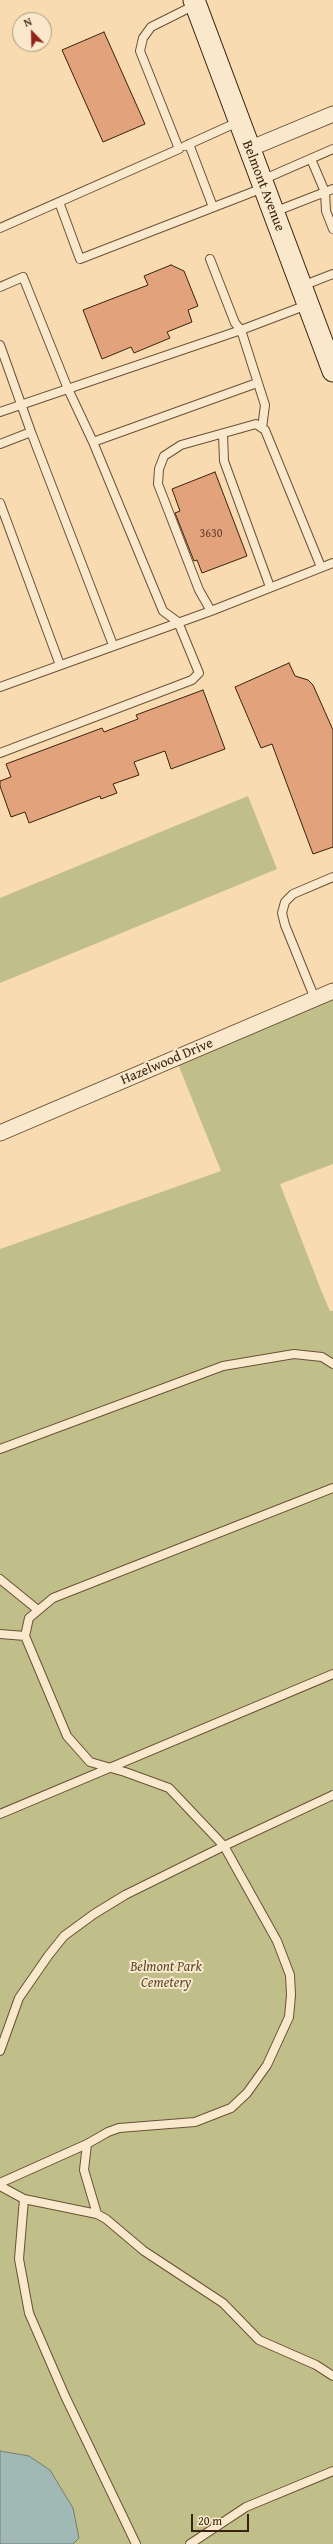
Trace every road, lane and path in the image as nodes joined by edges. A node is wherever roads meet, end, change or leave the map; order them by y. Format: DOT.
graph roads {
  1 [pos="195,3"];
  2 [pos="333,114"];
  3 [pos="239,121"];
  4 [pos="189,144"];
  5 [pos="179,149"];
  6 [pos="249,149"];
  7 [pos="333,149"];
  8 [pos="311,159"];
  9 [pos="262,184"];
  10 [pos="333,189"];
  11 [pos="325,192"];
  12 [pos="59,202"];
  13 [pos="213,208"];
  14 [pos="273,212"];
  15 [pos="0,228"];
  16 [pos="333,229"];
  17 [pos="210,259"];
  18 [pos="333,274"];
  19 [pos="0,287"];
  20 [pos="305,296"];
  21 [pos="241,330"];
  22 [pos="0,345"];
  23 [pos="4,365"];
  24 [pos="333,371"];
  25 [pos="257,383"];
  26 [pos="68,389"];
  27 [pos="22,404"];
  28 [pos="0,412"];
  29 [pos="262,428"];
  30 [pos="31,432"];
  31 [pos="223,434"];
  32 [pos="93,442"];
  33 [pos="0,444"];
  34 [pos="0,503"];
  35 [pos="333,563"];
  36 [pos="321,567"];
  37 [pos="270,587"];
  38 [pos="211,612"];
  39 [pos="178,622"];
  40 [pos="113,645"];
  41 [pos="60,665"];
  42 [pos="0,687"];
  43 [pos="0,753"];
  44 [pos="333,877"];
  45 [pos="333,991"];
  46 [pos="315,999"];
  47 [pos="0,1133"];
  48 [pos="333,1364"];
  49 [pos="0,1450"];
  50 [pos="333,1488"];
  51 [pos="0,1579"];
  52 [pos="38,1610"];
  53 [pos="0,1634"];
  54 [pos="25,1636"];
  55 [pos="333,1674"];
  56 [pos="110,1768"];
  57 [pos="333,1795"];
  58 [pos="0,1814"];
  59 [pos="224,1846"];
  60 [pos="0,2050"];
  61 [pos="87,2144"];
  62 [pos="0,2183"];
  63 [pos="0,2186"];
  64 [pos="24,2199"];
  65 [pos="97,2214"];
  66 [pos="333,2376"];
  67 [pos="333,2471"];
  68 [pos="136,2544"];
  69 [pos="190,2544"];
  1 -- 3 [label="main road, Belmont Avenue"];
  1 -- 5 [label="lane"];
  2 -- 6 [label="street"];
  3 -- 4 [label="lane"];
  3 -- 6 [label="main road, Belmont Avenue"];
  4 -- 5 [label="lane"];
  4 -- 13 [label="lane"];
  5 -- 12 [label="lane"];
  6 -- 9 [label="main road, Belmont Avenue"];
  7 -- 8 [label="lane"];
  8 -- 9 [label="lane"];
  8 -- 11 [label="lane"];
  9 -- 13 [label="lane"];
  9 -- 14 [label="main road, Belmont Avenue"];
  10 -- 11 [label="lane"];
  11 -- 14 [label="lane"];
  11 -- 16 [label="lane"];
  12 -- 13 [label="lane"];
  12 -- 15 [label="lane"];
  14 -- 20 [label="main road, Belmont Avenue"];
  17 -- 21 [label="lane"];
  18 -- 20 [label="lane"];
  19 -- 26 [label="lane"];
  20 -- 21 [label="lane"];
  20 -- 24 [label="main road, Belmont Avenue"];
  21 -- 25 [label="lane"];
  21 -- 26 [label="lane"];
  22 -- 23 [label="lane"];
  23 -- 27 [label="lane"];
  25 -- 29 [label="lane"];
  25 -- 32 [label="lane"];
  26 -- 27 [label="lane"];
  26 -- 32 [label="lane"];
  27 -- 28 [label="lane"];
  27 -- 30 [label="lane"];
  29 -- 31 [label="lane"];
  29 -- 36 [label="lane"];
  30 -- 33 [label="lane"];
  30 -- 40 [label="lane"];
  31 -- 37 [label="lane"];
  31 -- 38 [label="lane"];
  32 -- 39 [label="lane"];
  34 -- 41 [label="lane"];
  35 -- 36 [label="lane"];
  36 -- 37 [label="lane"];
  37 -- 38 [label="lane"];
  38 -- 39 [label="lane"];
  39 -- 40 [label="lane"];
  39 -- 43 [label="lane"];
  40 -- 41 [label="lane"];
  41 -- 42 [label="lane"];
  44 -- 46 [label="lane"];
  45 -- 46 [label="street, Hazelwood Drive"];
  46 -- 47 [label="street, Hazelwood Drive"];
  48 -- 49 [label="lane"];
  50 -- 52 [label="lane"];
  51 -- 52 [label="lane"];
  52 -- 54 [label="lane"];
  53 -- 54 [label="lane"];
  54 -- 56 [label="lane"];
  55 -- 56 [label="lane"];
  56 -- 58 [label="lane"];
  56 -- 59 [label="lane"];
  57 -- 59 [label="lane"];
  59 -- 60 [label="lane"];
  59 -- 61 [label="lane"];
  61 -- 62 [label="lane"];
  61 -- 65 [label="lane"];
  63 -- 64 [label="lane"];
  64 -- 65 [label="lane"];
  64 -- 68 [label="lane"];
  65 -- 66 [label="lane"];
  67 -- 69 [label="lane"];
}
